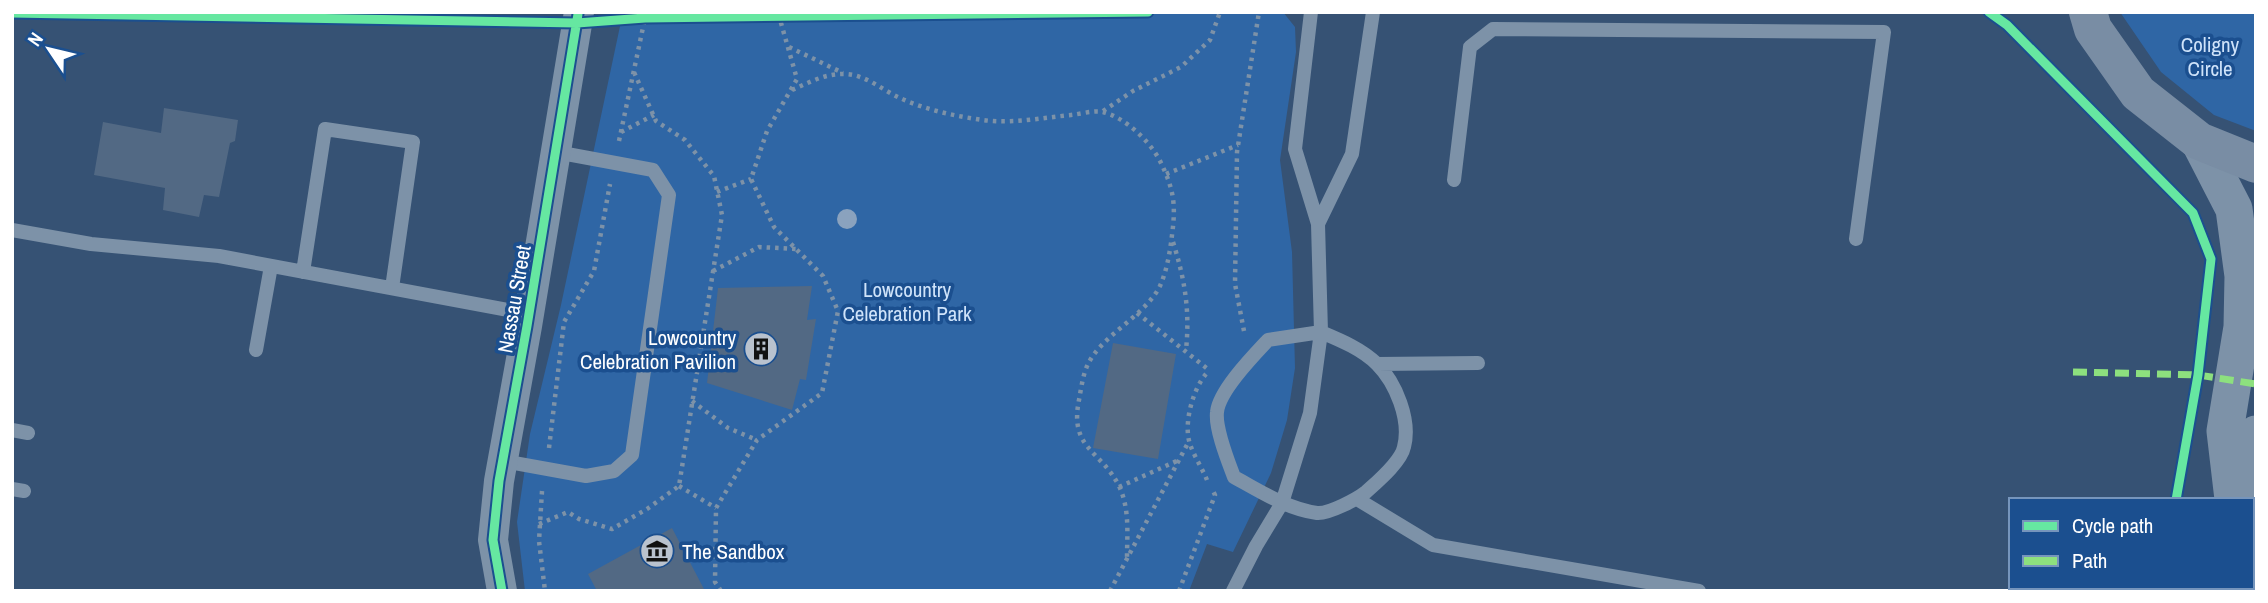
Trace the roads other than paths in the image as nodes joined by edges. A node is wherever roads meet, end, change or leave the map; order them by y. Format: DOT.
graph roads {
  1 [pos="579,12"];
  2 [pos="1311,12"];
  3 [pos="1373,12"];
  4 [pos="2087,18"];
  5 [pos="2199,141"];
  6 [pos="556,152"];
  7 [pos="2256,164"];
  8 [pos="1454,180"];
  9 [pos="1318,223"];
  10 [pos="12,230"];
  11 [pos="1856,239"];
  12 [pos="271,266"];
  13 [pos="303,272"];
  14 [pos="392,288"];
  15 [pos="529,314"];
  16 [pos="1321,332"];
  17 [pos="256,350"];
  18 [pos="1478,363"];
  19 [pos="1377,364"];
  20 [pos="12,430"];
  21 [pos="28,433"];
  22 [pos="2256,434"];
  23 [pos="503,461"];
  24 [pos="2242,498"];
  25 [pos="2245,498"];
  26 [pos="1357,499"];
  27 [pos="1282,503"];
  28 [pos="502,591"];
  29 [pos="1233,591"];
  30 [pos="1699,591"];
  1 -- 6 [label="street, Nassau Street"];
  2 -- 9 [label="lane"];
  3 -- 9 [label="lane"];
  4 -- 5 [label="main road"];
  5 -- 7 [label="main road"];
  5 -- 24 [label="street"];
  6 -- 15 [label="street, Nassau Street"];
  6 -- 23 [label="lane"];
  8 -- 11 [label="lane"];
  9 -- 16 [label="lane"];
  10 -- 12 [label="lane"];
  12 -- 13 [label="lane"];
  12 -- 17 [label="lane"];
  13 -- 14 [label="lane"];
  13 -- 14 [label="lane"];
  14 -- 15 [label="lane"];
  15 -- 23 [label="street, Nassau Street"];
  16 -- 19 [label="lane"];
  16 -- 27 [label="lane"];
  16 -- 27 [label="lane"];
  18 -- 19 [label="lane"];
  19 -- 26 [label="lane"];
  20 -- 21 [label="lane"];
  22 -- 25 [label="street"];
  23 -- 28 [label="street, Nassau Street"];
  26 -- 27 [label="lane"];
  26 -- 30 [label="lane"];
  27 -- 29 [label="lane"];
}
